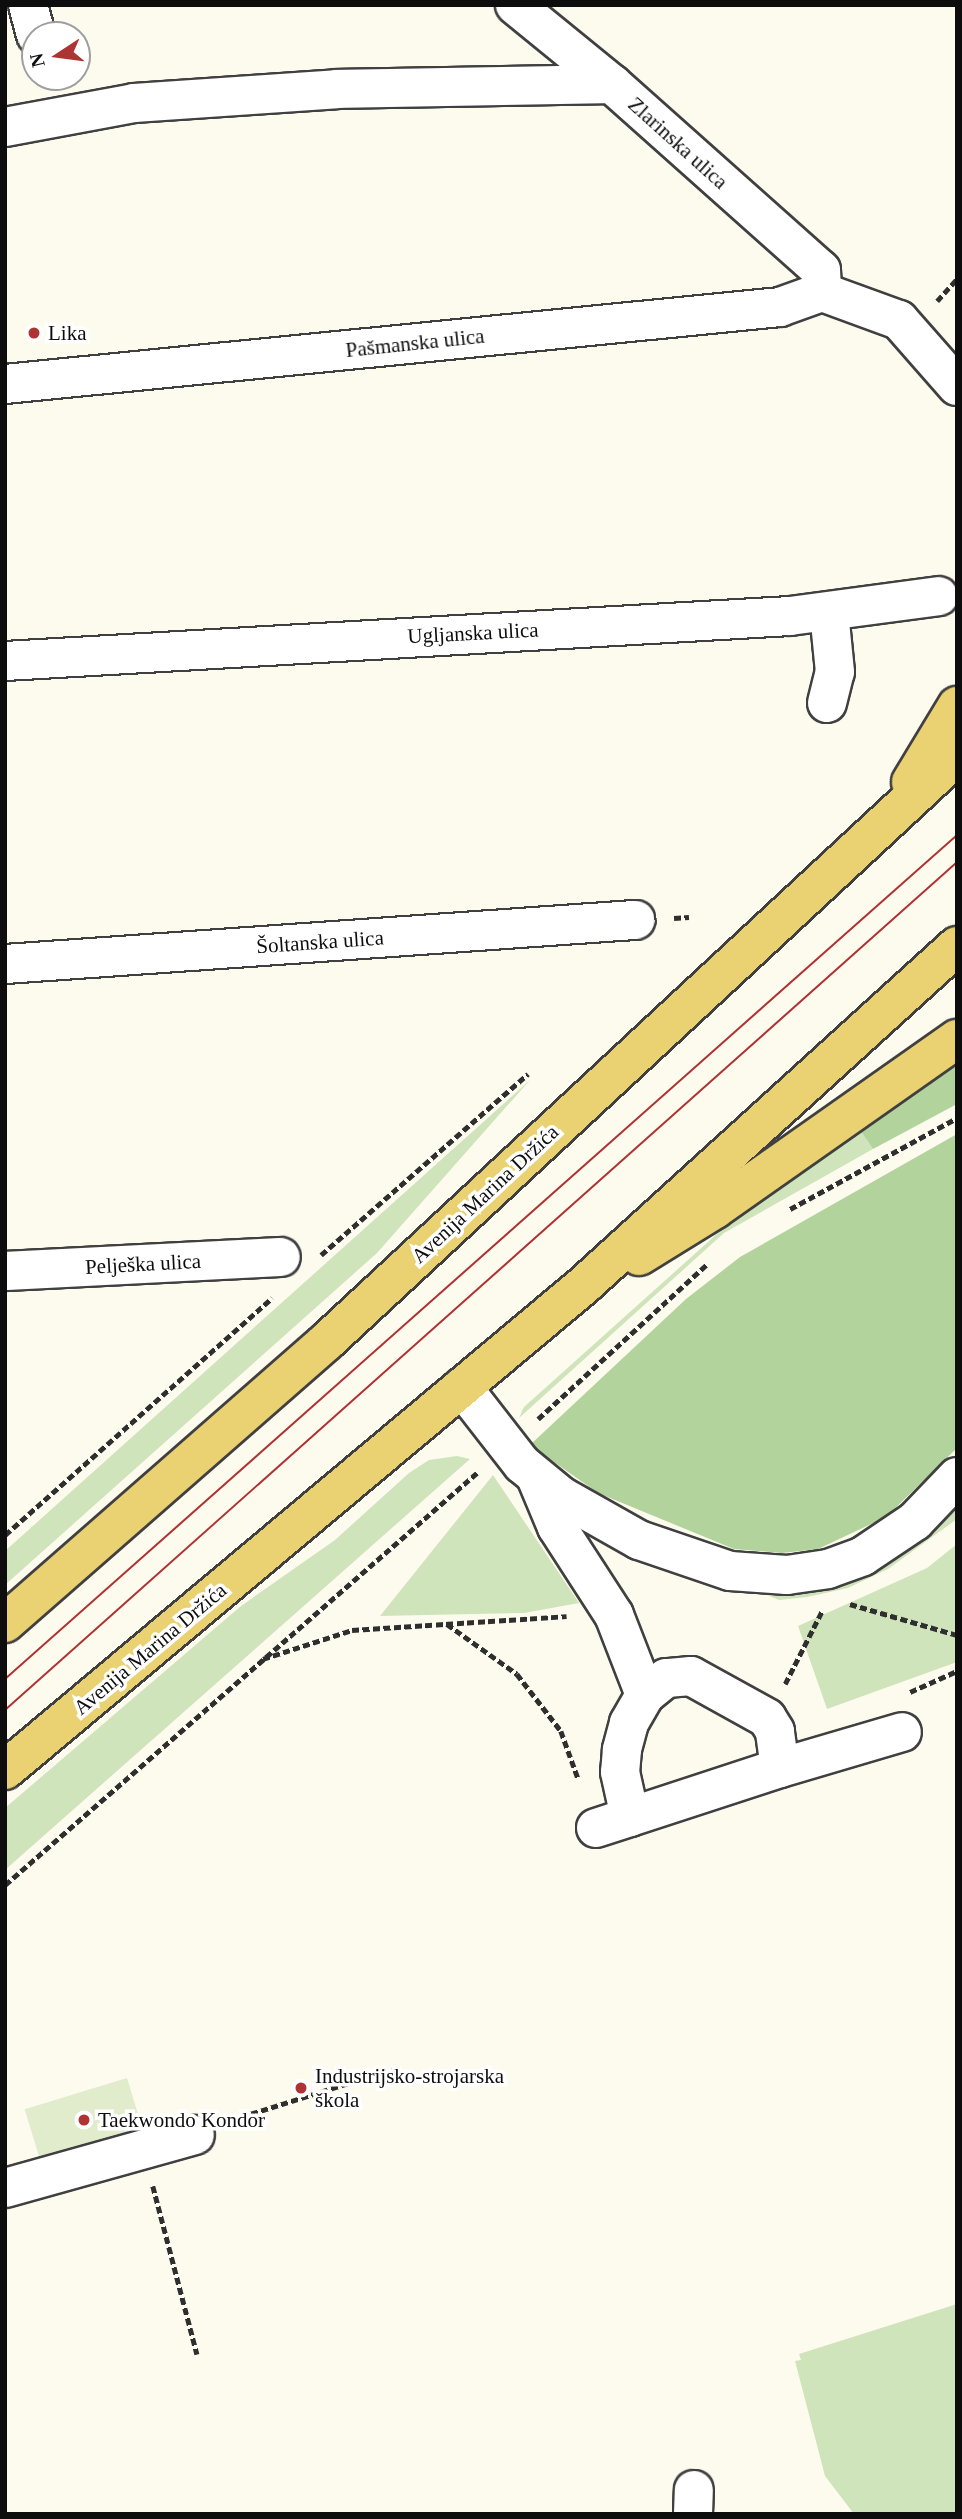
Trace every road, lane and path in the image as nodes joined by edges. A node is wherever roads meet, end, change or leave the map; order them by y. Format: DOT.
graph roads {
  1 [pos="515,5"];
  2 [pos="611,84"];
  3 [pos="5,127"];
  4 [pos="822,292"];
  5 [pos="5,383"];
  6 [pos="957,386"];
  7 [pos="939,596"];
  8 [pos="829,612"];
  9 [pos="5,661"];
  10 [pos="827,704"];
  11 [pos="957,706"];
  12 [pos="957,756"];
  13 [pos="892,814"];
  14 [pos="635,919"];
  15 [pos="957,946"];
  16 [pos="5,964"];
  17 [pos="957,1039"];
  18 [pos="528,1074"];
  19 [pos="957,1118"];
  20 [pos="779,1215"];
  21 [pos="718,1255"];
  22 [pos="299,1258"];
  23 [pos="5,1271"];
  24 [pos="584,1284"];
  25 [pos="275,1295"];
  26 [pos="462,1387"];
  27 [pos="531,1425"];
  28 [pos="484,1466"];
  29 [pos="536,1477"];
  30 [pos="957,1477"];
  31 [pos="5,1535"];
  32 [pos="828,1598"];
  33 [pos="841,1602"];
  34 [pos="577,1615"];
  35 [pos="5,1623"];
  36 [pos="447,1624"];
  37 [pos="957,1635"];
  38 [pos="259,1661"];
  39 [pos="645,1695"];
  40 [pos="767,1718"];
  41 [pos="902,1732"];
  42 [pos="780,1768"];
  43 [pos="5,1770"];
  44 [pos="613,1822"];
  45 [pos="5,1885"];
  46 [pos="393,2069"];
  47 [pos="195,2135"];
  48 [pos="143,2149"];
  49 [pos="5,2188"];
  50 [pos="197,2354"];
  1 -- 2 [label="street, Zlarinska ulica"];
  2 -- 3 [label="street"];
  2 -- 4 [label="street, Zlarinska ulica"];
  4 -- 5 [label="street, Pašmanska ulica"];
  4 -- 6 [label="street"];
  7 -- 8 [label="street, Ugljanska ulica"];
  8 -- 9 [label="street, Ugljanska ulica"];
  8 -- 10 [label="street"];
  11 -- 13 [label="main road"];
  12 -- 13 [label="main road, Avenija Marina Držića"];
  13 -- 35 [label="main road, Avenija Marina Držića"];
  14 -- 16 [label="street, Šoltanska ulica"];
  15 -- 24 [label="main road, Avenija Marina Držića"];
  17 -- 24 [label="main road"];
  18 -- 22 [label="path"];
  19 -- 20 [label="path"];
  21 -- 27 [label="path"];
  22 -- 23 [label="street, Pelješka ulica"];
  24 -- 26 [label="main road, Avenija Marina Držića"];
  25 -- 31 [label="path"];
  26 -- 29 [label="street"];
  26 -- 43 [label="main road, Avenija Marina Držića"];
  28 -- 38 [label="path"];
  29 -- 30 [label="street"];
  29 -- 39 [label="street"];
  32 -- 40 [label="path"];
  33 -- 37 [label="path"];
  34 -- 36 [label="path"];
  36 -- 38 [label="path"];
  36 -- 44 [label="path"];
  38 -- 45 [label="path"];
  39 -- 40 [label="street"];
  39 -- 44 [label="street"];
  40 -- 42 [label="street"];
  41 -- 42 [label="street"];
  42 -- 44 [label="street"];
  46 -- 47 [label="path"];
  47 -- 48 [label="street"];
  48 -- 49 [label="street"];
  48 -- 50 [label="path"];
}
